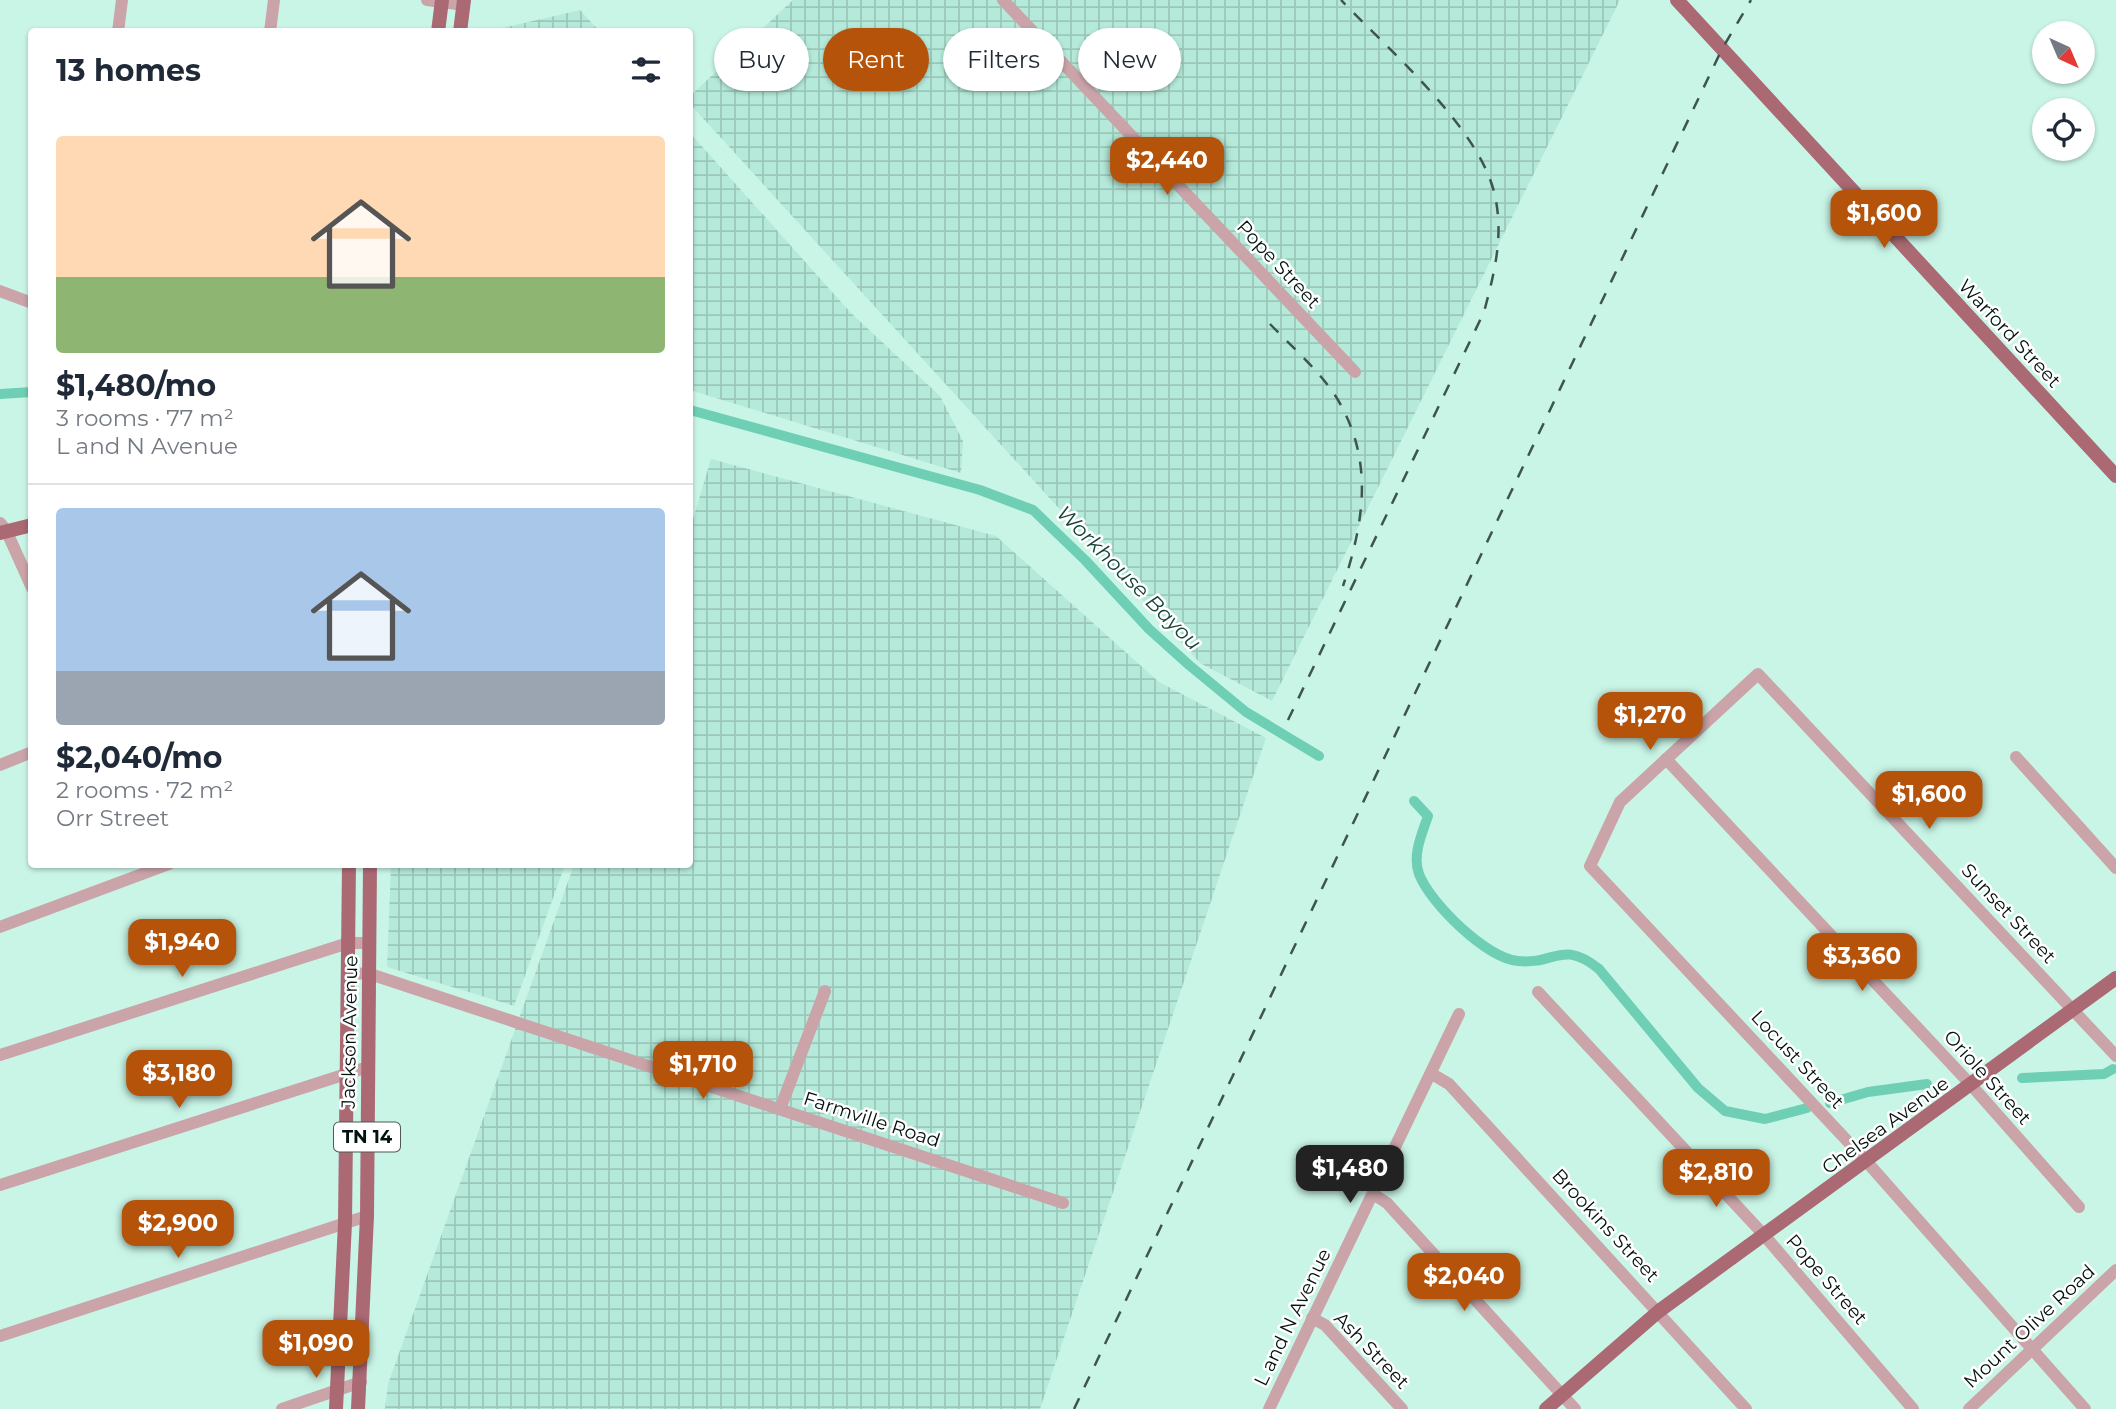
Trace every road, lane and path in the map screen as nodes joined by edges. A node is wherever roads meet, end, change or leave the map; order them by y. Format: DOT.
graph roads {
  1 [pos="122,0"];
  2 [pos="274,0"];
  3 [pos="1003,0"];
  4 [pos="1677,0"];
  5 [pos="437,1"];
  6 [pos="464,3"];
  7 [pos="118,28"];
  8 [pos="270,28"];
  9 [pos="438,28"];
  10 [pos="461,28"];
  11 [pos="0,291"];
  12 [pos="28,302"];
  13 [pos="1355,372"];
  14 [pos="2116,475"];
  15 [pos="28,526"];
  16 [pos="2,529"];
  17 [pos="28,580"];
  18 [pos="28,754"];
  19 [pos="2016,757"];
  20 [pos="1666,760"];
  21 [pos="0,765"];
  22 [pos="158,868"];
  23 [pos="349,868"];
  24 [pos="370,868"];
  25 [pos="2116,868"];
  26 [pos="0,927"];
  27 [pos="348,943"];
  28 [pos="370,943"];
  29 [pos="348,973"];
  30 [pos="370,974"];
  31 [pos="2116,978"];
  32 [pos="825,990"];
  33 [pos="1538,992"];
  34 [pos="2074,1011"];
  35 [pos="1459,1014"];
  36 [pos="0,1055"];
  37 [pos="2116,1056"];
  38 [pos="368,1067"];
  39 [pos="347,1074"];
  40 [pos="1432,1074"];
  41 [pos="1972,1086"];
  42 [pos="780,1109"];
  43 [pos="1867,1162"];
  44 [pos="0,1185"];
  45 [pos="1373,1194"];
  46 [pos="1063,1203"];
  47 [pos="2079,1207"];
  48 [pos="367,1216"];
  49 [pos="345,1223"];
  50 [pos="1764,1235"];
  51 [pos="2116,1270"];
  52 [pos="1659,1311"];
  53 [pos="1312,1318"];
  54 [pos="0,1336"];
  55 [pos="2032,1350"];
  56 [pos="361,1382"];
  57 [pos="338,1390"];
  58 [pos="1562,1394"];
  59 [pos="282,1409"];
  60 [pos="336,1409"];
  61 [pos="358,1409"];
  62 [pos="1269,1409"];
  63 [pos="1402,1409"];
  64 [pos="1546,1409"];
  65 [pos="1575,1409"];
  66 [pos="1746,1409"];
  67 [pos="1913,1409"];
  68 [pos="1969,1409"];
  69 [pos="2085,1409"];
  1 -- 7 [label="street"];
  2 -- 8 [label="street"];
  3 -- 13 [label="street, Pope Street"];
  4 -- 14 [label="main road, Warford Street"];
  5 -- 6 [label="street"];
  5 -- 9 [label="main road"];
  6 -- 10 [label="main road"];
  11 -- 12 [label="street"];
  15 -- 16 [label="main road"];
  16 -- 17 [label="street"];
  18 -- 21 [label="street"];
  19 -- 25 [label="street"];
  20 -- 34 [label="street, Sunset Street"];
  20 -- 41 [label="street, Oriole Street"];
  20 -- 43 [label="street, Locust Street"];
  22 -- 26 [label="street"];
  23 -- 27 [label="main road, Jackson Avenue / TN 14"];
  24 -- 28 [label="main road, Jackson Avenue / TN 14"];
  27 -- 28 [label="street"];
  27 -- 29 [label="main road, Jackson Avenue / TN 14"];
  27 -- 36 [label="street"];
  28 -- 30 [label="main road, Jackson Avenue / TN 14"];
  29 -- 30 [label="street, Farmville Road"];
  29 -- 39 [label="main road, Jackson Avenue / TN 14"];
  30 -- 38 [label="main road, Jackson Avenue / TN 14"];
  30 -- 42 [label="street, Farmville Road"];
  31 -- 34 [label="main road, Chelsea Avenue"];
  32 -- 42 [label="street"];
  33 -- 50 [label="street, Pope Street"];
  34 -- 37 [label="street, Sunset Street"];
  34 -- 41 [label="main road, Chelsea Avenue"];
  35 -- 40 [label="street, L and N Avenue"];
  38 -- 39 [label="street"];
  38 -- 48 [label="main road, Jackson Avenue / TN 14"];
  39 -- 44 [label="street"];
  39 -- 49 [label="main road, Jackson Avenue / TN 14"];
  40 -- 45 [label="street, L and N Avenue"];
  40 -- 52 [label="street, Brookins Street"];
  41 -- 43 [label="main road, Chelsea Avenue"];
  41 -- 47 [label="street, Oriole Street"];
  42 -- 46 [label="street, Farmville Road"];
  43 -- 50 [label="main road, Chelsea Avenue"];
  43 -- 55 [label="street, Locust Street"];
  45 -- 53 [label="street, L and N Avenue"];
  45 -- 58 [label="street"];
  48 -- 49 [label="street"];
  48 -- 56 [label="main road, Jackson Avenue / TN 14"];
  49 -- 54 [label="street"];
  49 -- 57 [label="main road, Jackson Avenue / TN 14"];
  50 -- 52 [label="main road, Chelsea Avenue"];
  50 -- 67 [label="street, Pope Street"];
  51 -- 55 [label="street, Mount Olive Road"];
  52 -- 58 [label="main road, Chelsea Avenue"];
  52 -- 66 [label="street, Brookins Street"];
  53 -- 62 [label="street, L and N Avenue"];
  53 -- 63 [label="street, Ash Street"];
  55 -- 68 [label="street, Mount Olive Road"];
  55 -- 69 [label="street, Locust Street"];
  56 -- 57 [label="street"];
  56 -- 61 [label="main road, Jackson Avenue / TN 14"];
  57 -- 59 [label="street"];
  57 -- 60 [label="main road, Jackson Avenue / TN 14"];
  58 -- 64 [label="main road, Chelsea Avenue"];
  58 -- 65 [label="street"];
}
